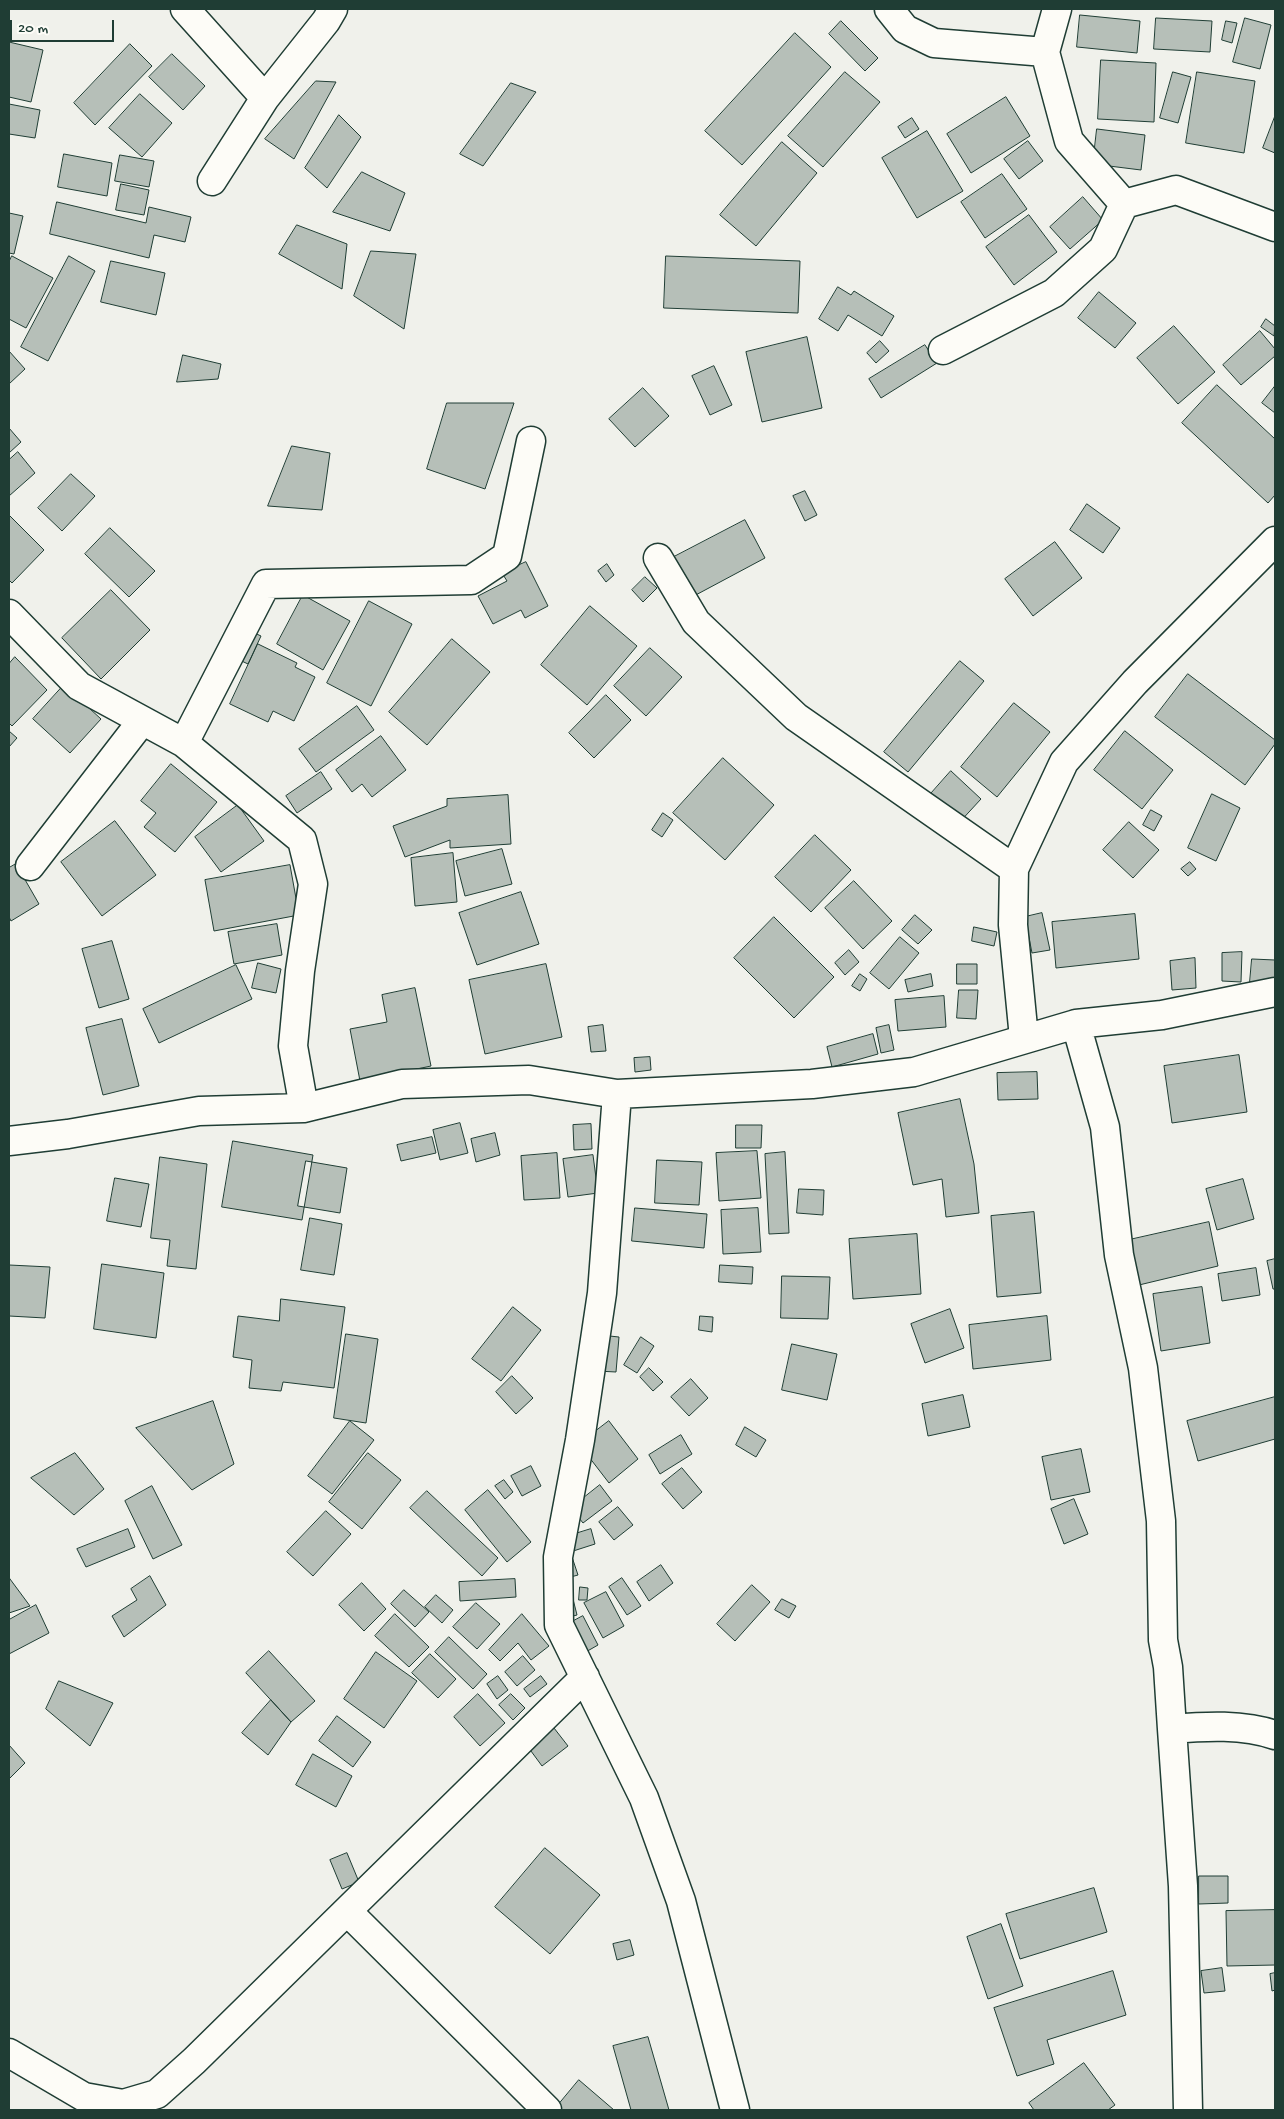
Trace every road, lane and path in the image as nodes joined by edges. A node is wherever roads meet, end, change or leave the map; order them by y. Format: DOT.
graph roads {
  1 [pos="185,9"];
  2 [pos="333,9"];
  3 [pos="888,9"];
  4 [pos="1057,9"];
  5 [pos="1045,52"];
  6 [pos="265,98"];
  7 [pos="212,181"];
  8 [pos="1124,204"];
  9 [pos="1275,227"];
  10 [pos="943,350"];
  11 [pos="531,441"];
  12 [pos="1275,541"];
  13 [pos="658,558"];
  14 [pos="9,614"];
  15 [pos="142,721"];
  16 [pos="184,743"];
  17 [pos="30,866"];
  18 [pos="1014,870"];
  19 [pos="1275,992"];
  20 [pos="1076,1024"];
  21 [pos="1024,1038"];
  22 [pos="617,1094"];
  23 [pos="304,1108"];
  24 [pos="9,1141"];
  25 [pos="585,1676"];
  26 [pos="1172,1729"];
  27 [pos="1275,1735"];
  28 [pos="346,1911"];
  29 [pos="9,2053"];
  30 [pos="156,2102"];
  31 [pos="547,2110"];
  32 [pos="735,2110"];
  33 [pos="1188,2110"];
  1 -- 6 [label="street"];
  2 -- 6 [label="street"];
  3 -- 5 [label="street"];
  4 -- 5 [label="street"];
  5 -- 8 [label="street"];
  6 -- 7 [label="street"];
  8 -- 9 [label="street"];
  8 -- 10 [label="street"];
  11 -- 16 [label="street"];
  12 -- 18 [label="street"];
  13 -- 18 [label="street"];
  14 -- 15 [label="street"];
  15 -- 16 [label="street"];
  15 -- 17 [label="street"];
  16 -- 23 [label="street"];
  18 -- 21 [label="street"];
  19 -- 20 [label="street"];
  20 -- 21 [label="street"];
  20 -- 26 [label="street"];
  21 -- 22 [label="street"];
  22 -- 23 [label="street"];
  22 -- 25 [label="street"];
  23 -- 24 [label="street"];
  25 -- 28 [label="street"];
  25 -- 32 [label="street"];
  26 -- 27 [label="street"];
  26 -- 33 [label="street"];
  28 -- 30 [label="street"];
  28 -- 31 [label="street"];
  29 -- 30 [label="street"];
}
